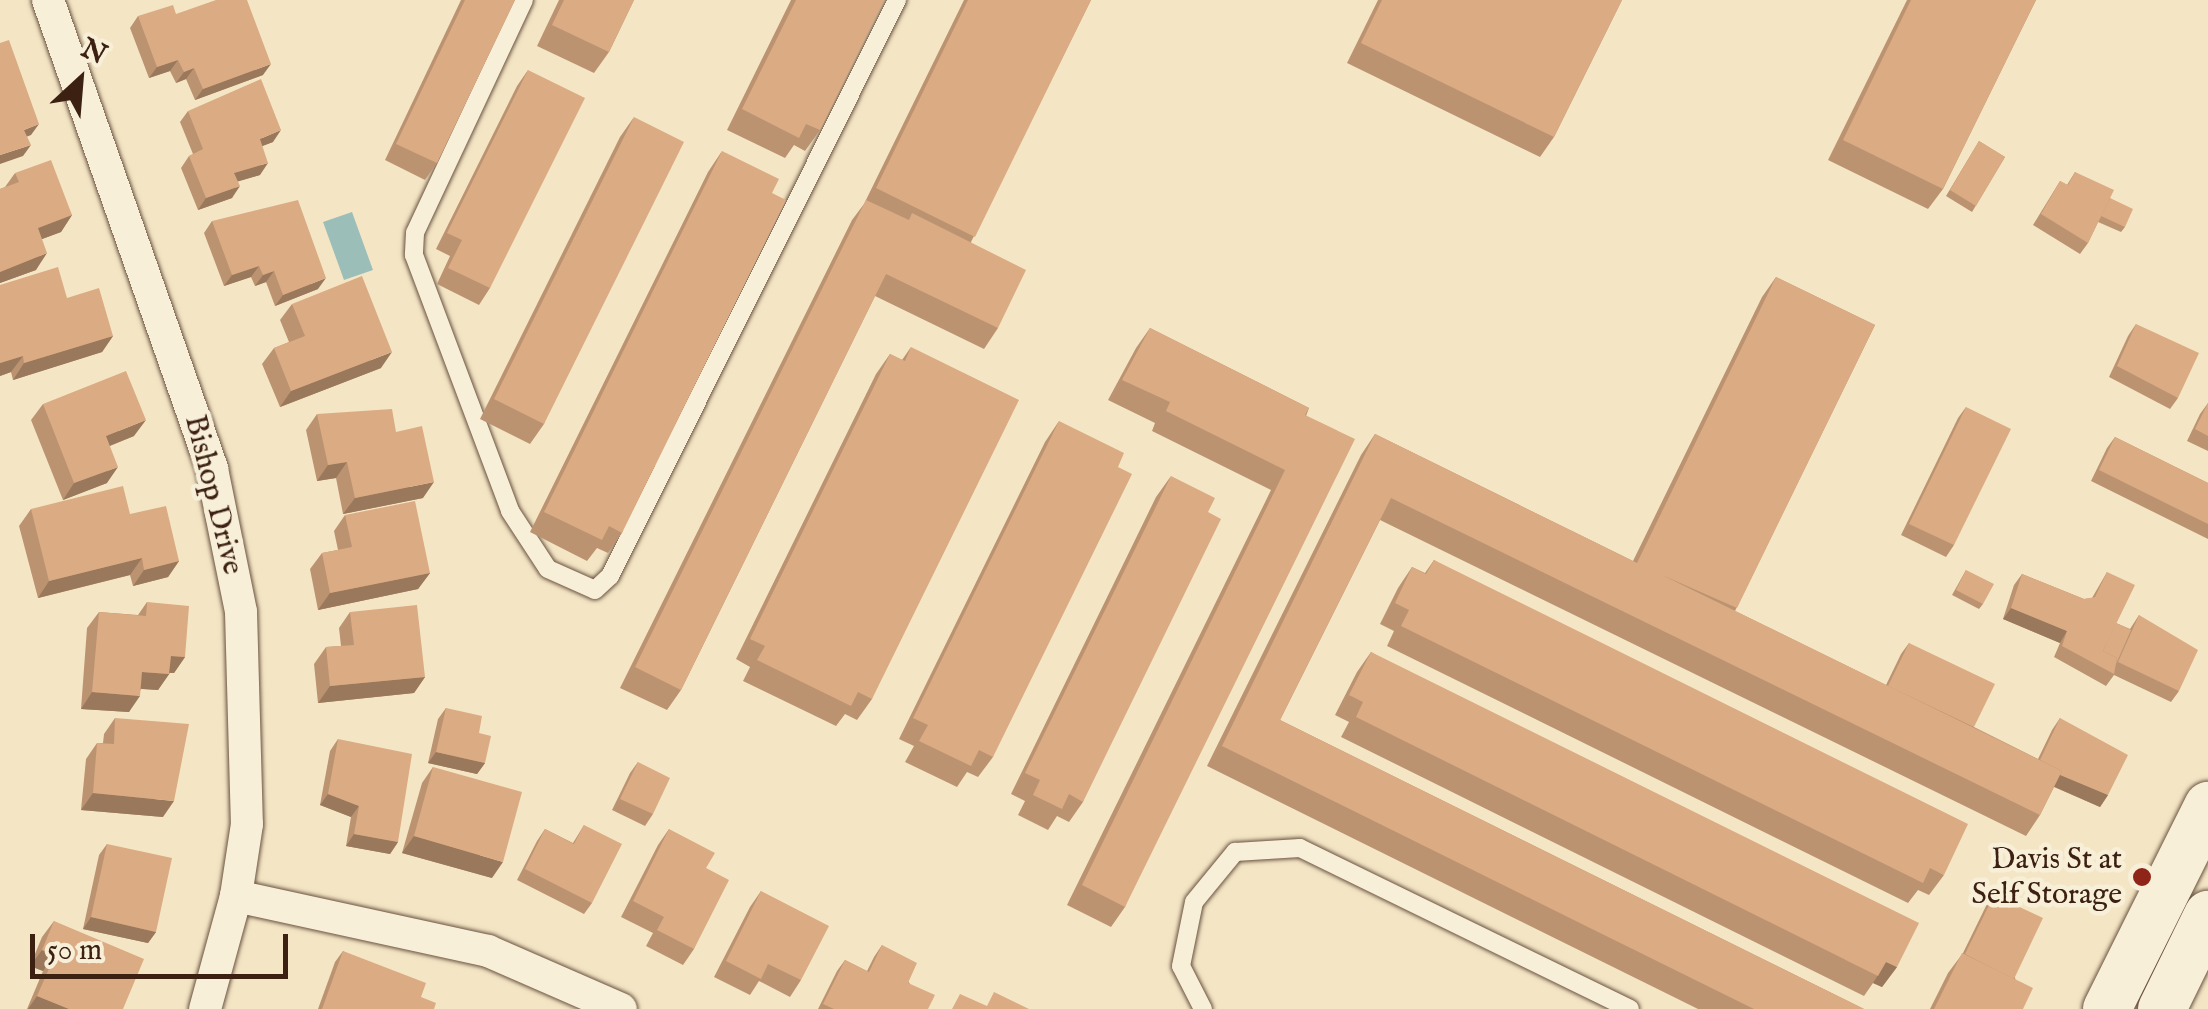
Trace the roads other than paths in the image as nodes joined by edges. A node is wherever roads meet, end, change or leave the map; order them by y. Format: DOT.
graph roads {
  1 [pos="48,0"];
  2 [pos="524,0"];
  3 [pos="897,0"];
  4 [pos="2208,806"];
  5 [pos="236,896"];
  6 [pos="2208,915"];
  7 [pos="205,1009"];
  8 [pos="620,1009"];
  9 [pos="1203,1009"];
  10 [pos="1630,1009"];
  11 [pos="2107,1009"];
  12 [pos="2162,1009"];
  1 -- 5 [label="street, Bishop Drive"];
  2 -- 3 [label="lane"];
  4 -- 11 [label="street"];
  5 -- 7 [label="street, Bishop Drive"];
  5 -- 8 [label="street"];
  6 -- 12 [label="street"];
  9 -- 10 [label="lane"];
}
